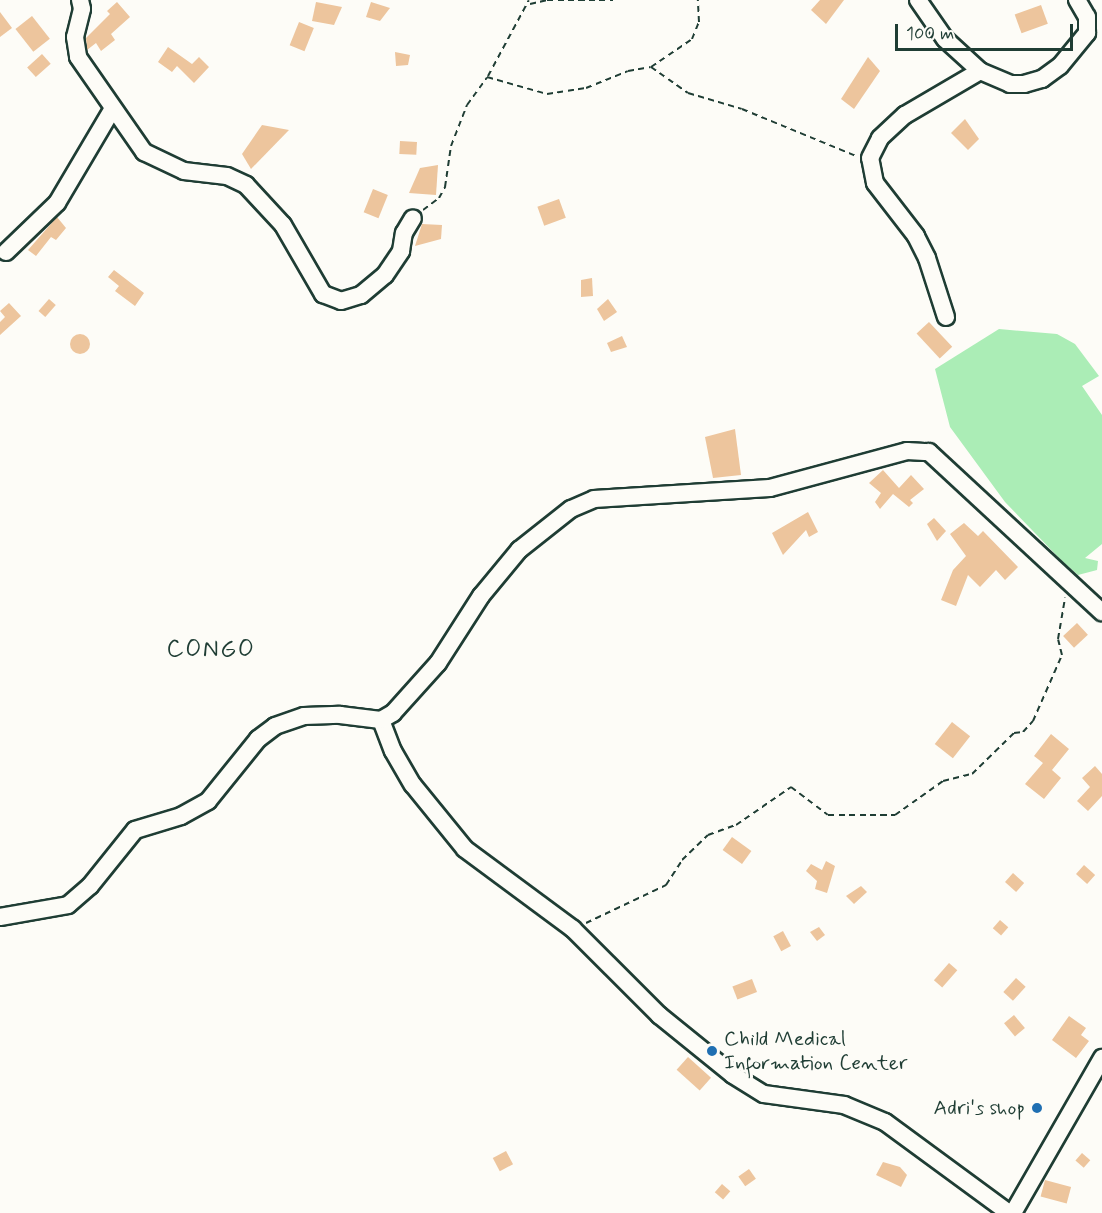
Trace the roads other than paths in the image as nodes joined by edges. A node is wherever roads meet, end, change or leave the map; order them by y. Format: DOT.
graph roads {
  1 [pos="80,0"];
  2 [pos="918,0"];
  3 [pos="1077,0"];
  4 [pos="980,70"];
  5 [pos="112,110"];
  6 [pos="413,218"];
  7 [pos="6,252"];
  8 [pos="946,316"];
  9 [pos="1102,612"];
  10 [pos="381,720"];
  11 [pos="0,917"];
  12 [pos="1102,1058"];
  13 [pos="1011,1213"];
  1 -- 5 [label="street"];
  2 -- 4 [label="street"];
  3 -- 4 [label="street"];
  4 -- 8 [label="street"];
  5 -- 6 [label="street"];
  5 -- 7 [label="street"];
  9 -- 10 [label="street"];
  10 -- 11 [label="street"];
  10 -- 13 [label="street"];
  12 -- 13 [label="street"];
}
